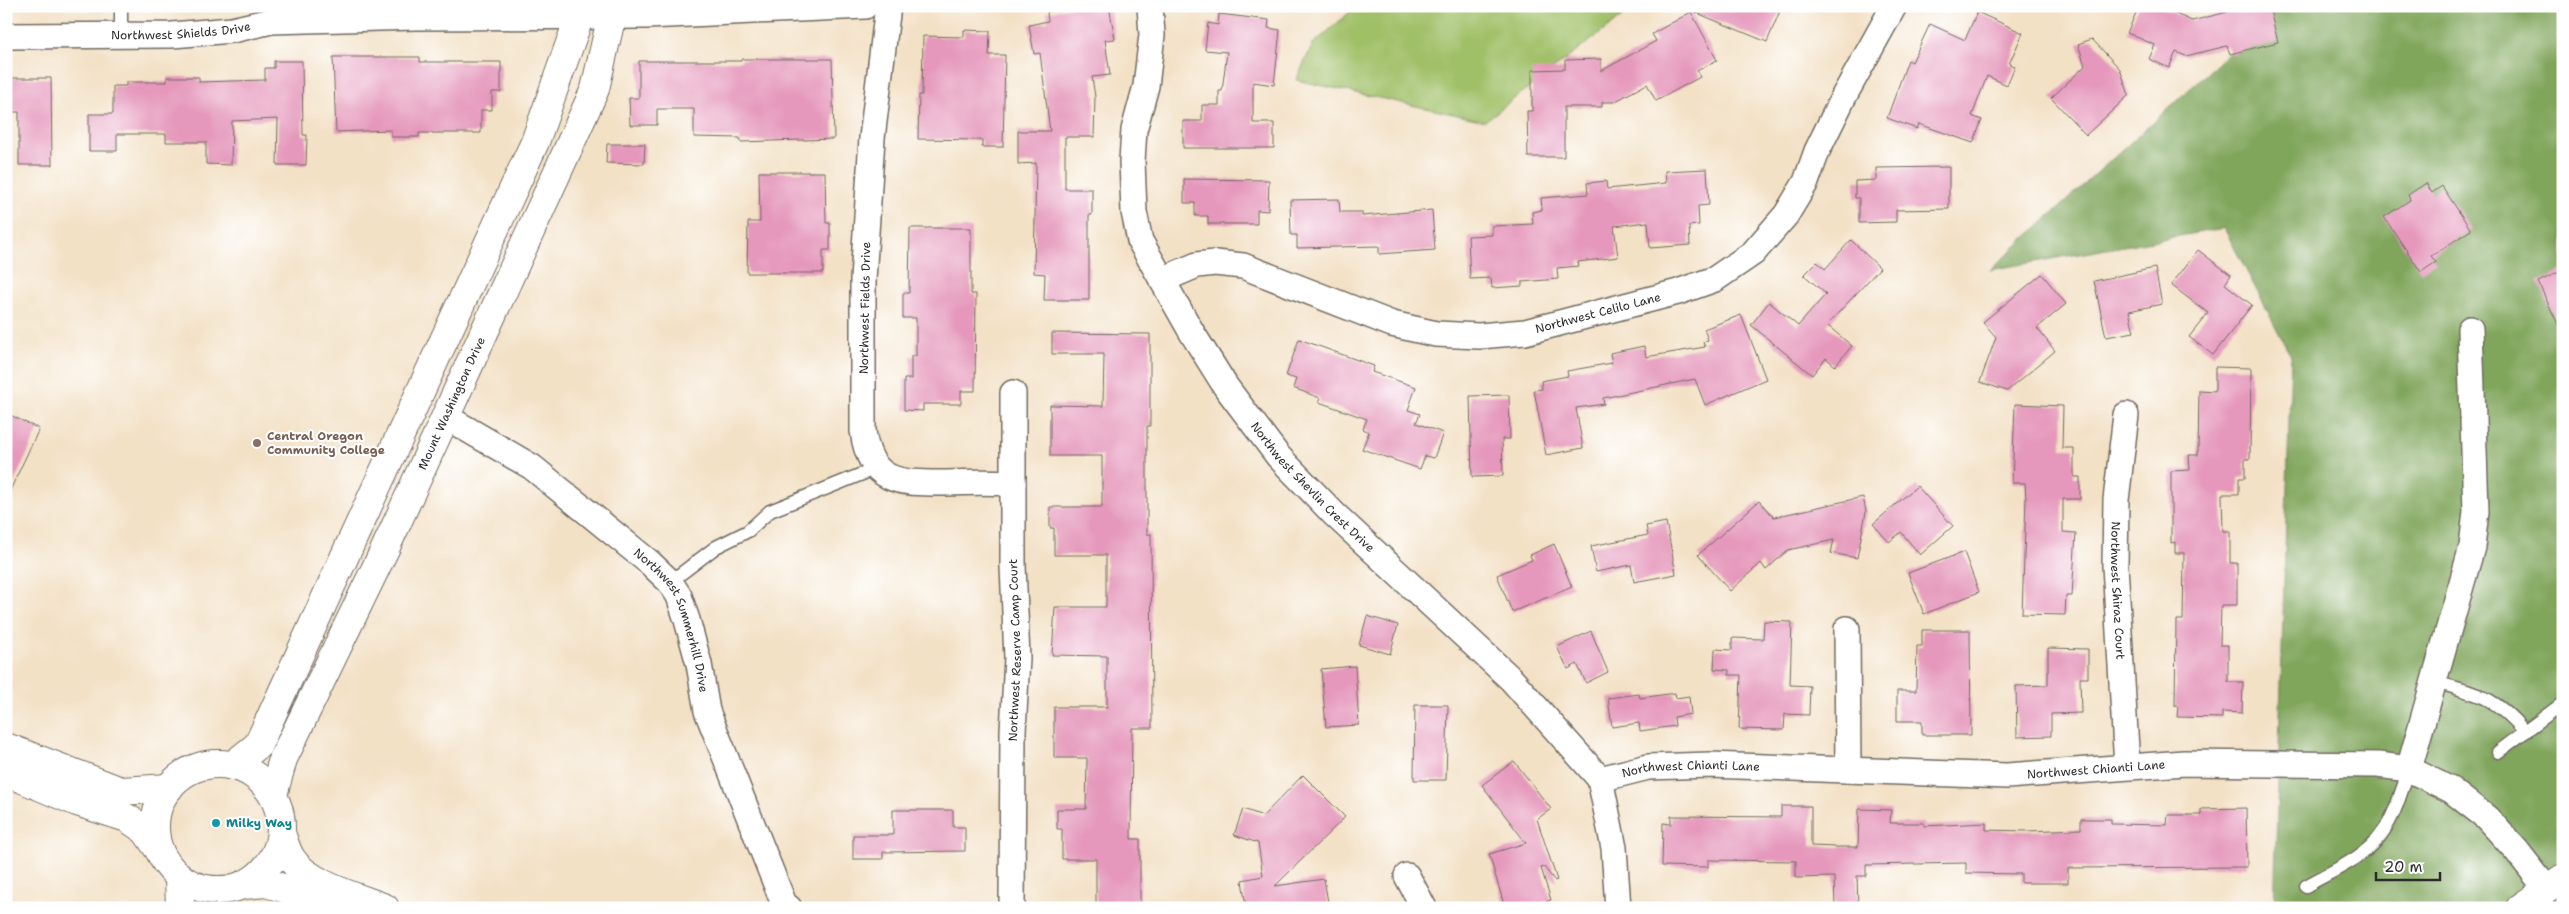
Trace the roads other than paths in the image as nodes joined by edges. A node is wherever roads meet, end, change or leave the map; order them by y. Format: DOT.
graph roads {
  1 [pos="121,6"];
  2 [pos="865,6"];
  3 [pos="888,6"];
  4 [pos="1150,6"];
  5 [pos="1894,6"];
  6 [pos="766,9"];
  7 [pos="416,12"];
  8 [pos="580,12"];
  9 [pos="613,12"];
  10 [pos="271,14"];
  11 [pos="121,35"];
  12 [pos="6,36"];
  13 [pos="1162,280"];
  14 [pos="2470,329"];
  15 [pos="1012,393"];
  16 [pos="2126,415"];
  17 [pos="446,417"];
  18 [pos="877,468"];
  19 [pos="1012,483"];
  20 [pos="670,582"];
  21 [pos="1847,629"];
  22 [pos="2434,682"];
  23 [pos="2563,703"];
  24 [pos="2525,732"];
  25 [pos="6,747"];
  26 [pos="2498,752"];
  27 [pos="232,766"];
  28 [pos="2127,766"];
  29 [pos="2409,769"];
  30 [pos="1848,770"];
  31 [pos="6,772"];
  32 [pos="1600,779"];
  33 [pos="169,788"];
  34 [pos="273,795"];
  35 [pos="281,832"];
  36 [pos="159,850"];
  37 [pos="179,876"];
  38 [pos="1407,876"];
  39 [pos="2554,883"];
  40 [pos="2306,886"];
  41 [pos="228,894"];
  42 [pos="180,908"];
  43 [pos="320,908"];
  44 [pos="385,908"];
  45 [pos="789,908"];
  46 [pos="1012,908"];
  47 [pos="1424,908"];
  48 [pos="1618,908"];
  49 [pos="2520,908"];
  1 -- 11 [label="lane"];
  2 -- 6 [label="street, Northwest Shields Drive"];
  3 -- 18 [label="street, Northwest Fields Drive"];
  4 -- 13 [label="street, Northwest Shevlin Crest Drive"];
  5 -- 13 [label="street, Northwest Celilo Lane"];
  6 -- 9 [label="street, Northwest Shields Drive"];
  7 -- 8 [label="street, Northwest Shields Drive"];
  7 -- 10 [label="street, Northwest Shields Drive"];
  8 -- 9 [label="street, Northwest Shields Drive"];
  8 -- 27 [label="main road"];
  9 -- 17 [label="main road, Mount Washington Drive"];
  10 -- 11 [label="street, Northwest Shields Drive"];
  11 -- 12 [label="street, Northwest Shields Drive"];
  13 -- 32 [label="street, Northwest Shevlin Crest Drive"];
  14 -- 22 [label="street"];
  15 -- 19 [label="street, Northwest Reserve Camp Court"];
  16 -- 28 [label="street, Northwest Shiraz Court"];
  17 -- 20 [label="street, Northwest Summerhill Drive"];
  17 -- 34 [label="main road, Mount Washington Drive"];
  18 -- 19 [label="street"];
  18 -- 20 [label="lane"];
  19 -- 46 [label="street, Northwest Reserve Camp Court"];
  20 -- 45 [label="street, Northwest Summerhill Drive"];
  21 -- 30 [label="street"];
  22 -- 24 [label="lane"];
  22 -- 29 [label="street"];
  23 -- 24 [label="lane"];
  24 -- 26 [label="lane"];
  25 -- 33 [label="main road"];
  27 -- 33 [label="main road"];
  27 -- 34 [label="main road"];
  28 -- 29 [label="street, Northwest Chianti Lane"];
  28 -- 30 [label="street, Northwest Chianti Lane"];
  29 -- 39 [label="street, Northwest Chianti Lane"];
  29 -- 40 [label="lane"];
  30 -- 32 [label="street, Northwest Chianti Lane"];
  31 -- 36 [label="main road"];
  32 -- 48 [label="street"];
  33 -- 36 [label="main road"];
  34 -- 35 [label="main road"];
  35 -- 41 [label="main road"];
  35 -- 44 [label="main road"];
  36 -- 37 [label="main road"];
  37 -- 41 [label="main road"];
  37 -- 42 [label="main road"];
  38 -- 47 [label="street"];
  39 -- 49 [label="main road"];
  41 -- 43 [label="main road"];
}
